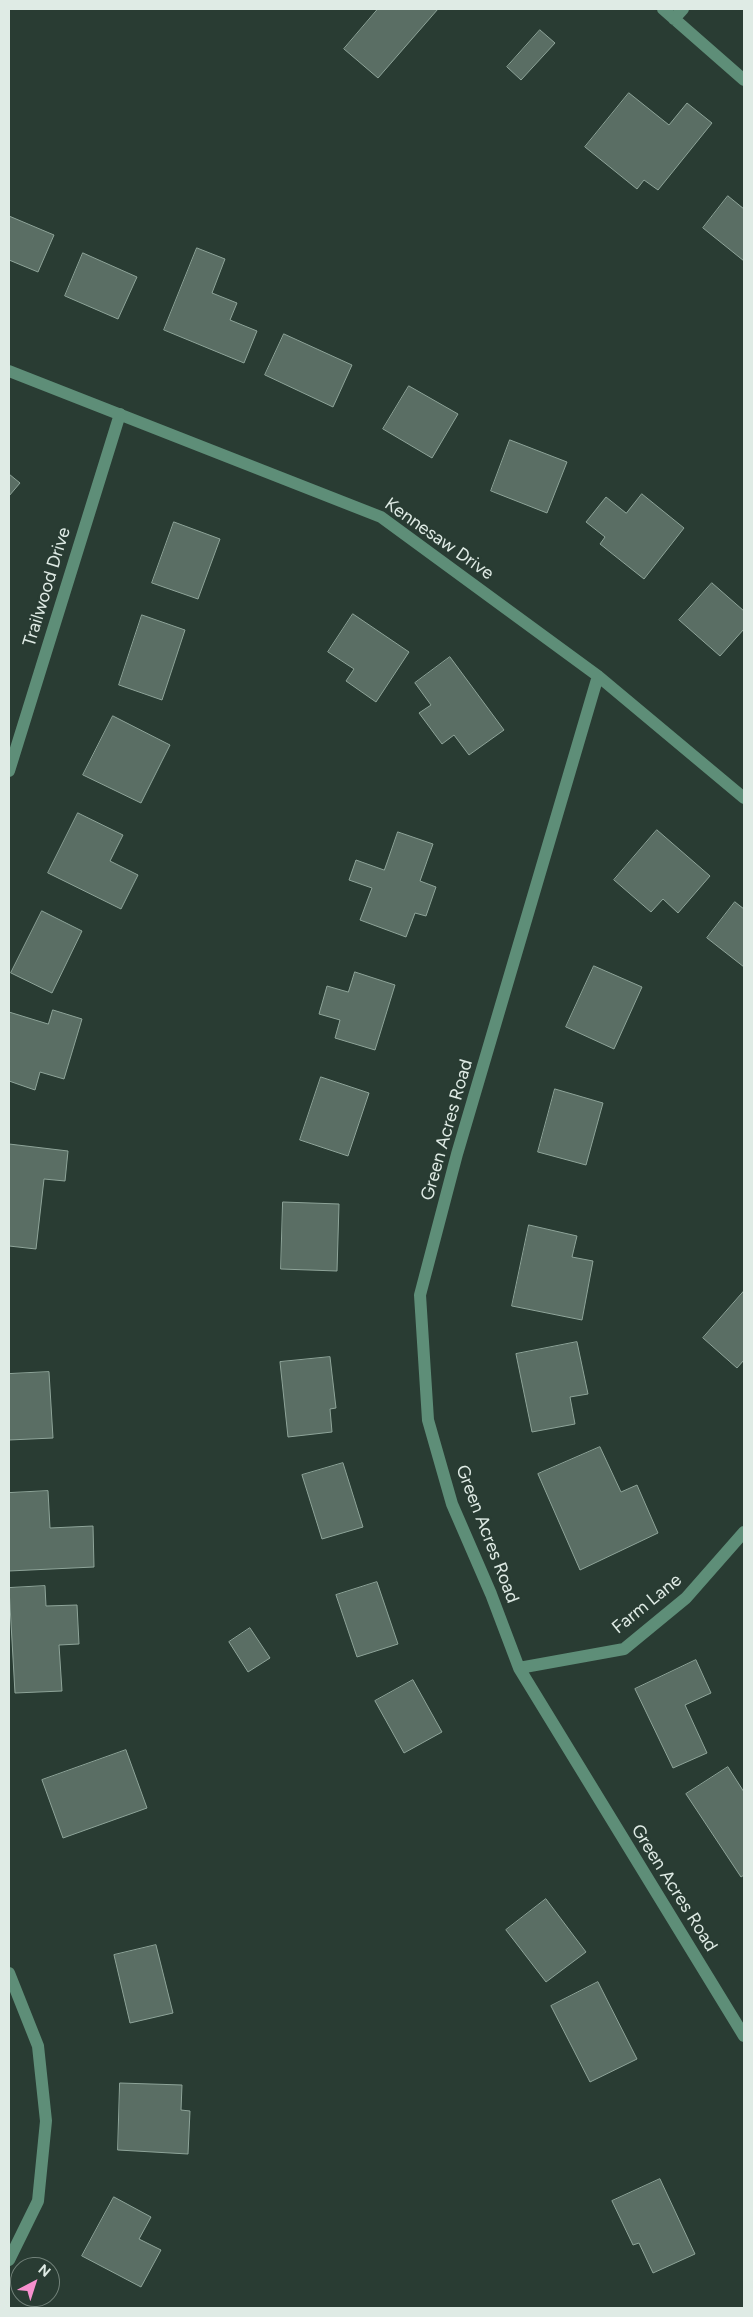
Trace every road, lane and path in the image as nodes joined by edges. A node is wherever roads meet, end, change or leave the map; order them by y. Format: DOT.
graph roads {
  1 [pos="663,9"];
  2 [pos="683,9"];
  3 [pos="674,19"];
  4 [pos="744,80"];
  5 [pos="9,371"];
  6 [pos="120,414"];
  7 [pos="598,676"];
  8 [pos="9,771"];
  9 [pos="744,798"];
  10 [pos="744,1532"];
  11 [pos="519,1668"];
  12 [pos="9,1974"];
  13 [pos="744,2036"];
  14 [pos="9,2260"];
  1 -- 3 [label="street"];
  2 -- 3 [label="street"];
  3 -- 4 [label="street"];
  5 -- 6 [label="street, Kennesaw Drive"];
  6 -- 7 [label="street, Kennesaw Drive"];
  6 -- 8 [label="street, Trailwood Drive"];
  7 -- 9 [label="street, Kennesaw Drive"];
  7 -- 11 [label="street, Green Acres Road"];
  10 -- 11 [label="street, Farm Lane"];
  11 -- 13 [label="street, Green Acres Road"];
  12 -- 14 [label="street"];
}
